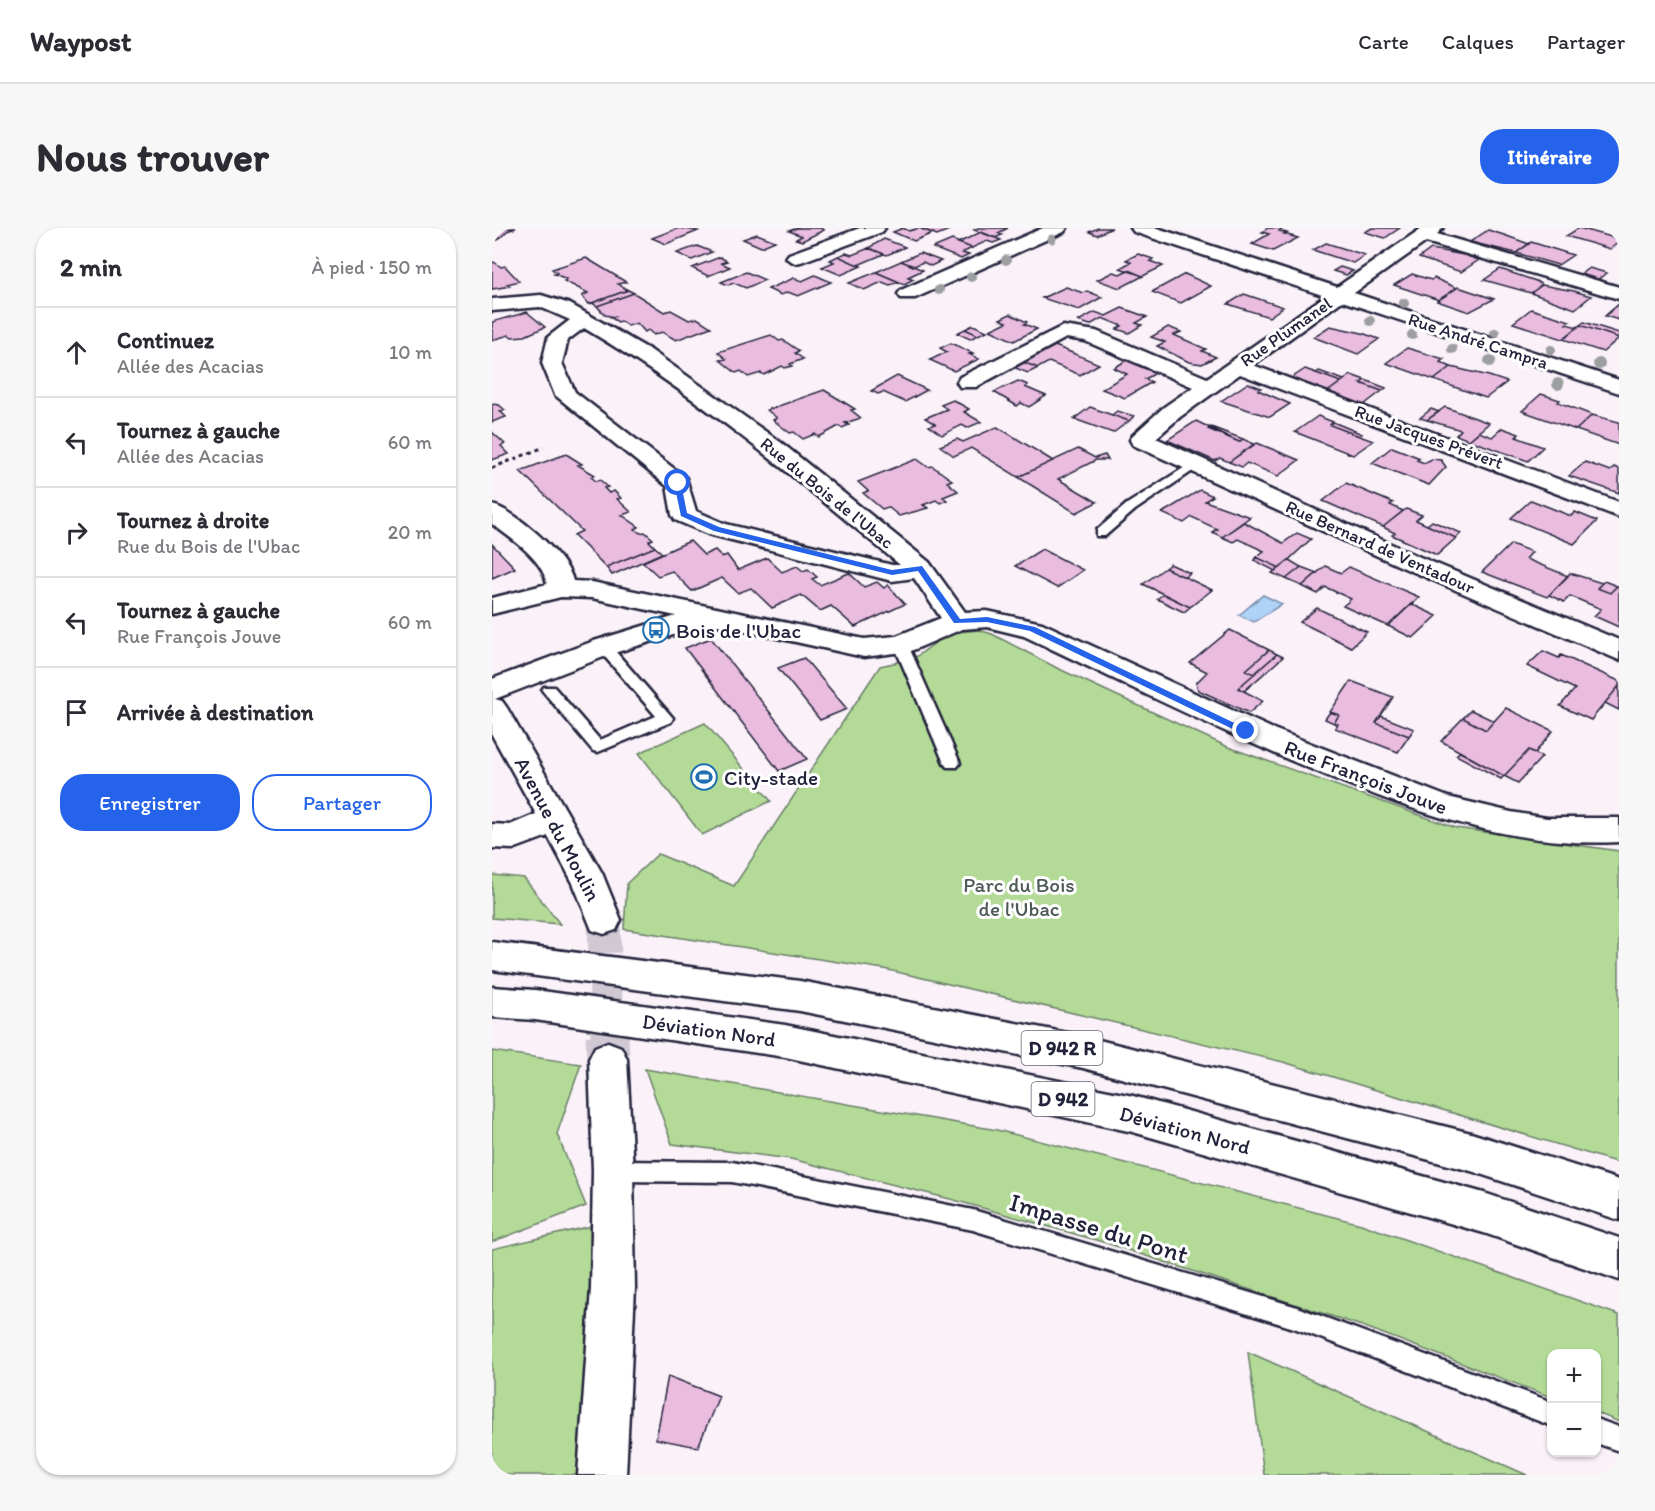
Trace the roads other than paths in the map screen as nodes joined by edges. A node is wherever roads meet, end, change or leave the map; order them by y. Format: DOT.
graph roads {
  1 [pos="876,228"];
  2 [pos="1058,228"];
  3 [pos="1140,228"];
  4 [pos="1429,232"];
  5 [pos="795,258"];
  6 [pos="1619,293"];
  7 [pos="909,294"];
  8 [pos="1337,295"];
  9 [pos="492,305"];
  10 [pos="582,321"];
  11 [pos="1238,366"];
  12 [pos="968,382"];
  13 [pos="1208,386"];
  14 [pos="1619,387"];
  15 [pos="1141,440"];
  16 [pos="1197,464"];
  17 [pos="1619,510"];
  18 [pos="492,512"];
  19 [pos="1101,533"];
  20 [pos="920,568"];
  21 [pos="561,589"];
  22 [pos="592,590"];
  23 [pos="492,606"];
  24 [pos="719,618"];
  25 [pos="957,621"];
  26 [pos="902,645"];
  27 [pos="604,647"];
  28 [pos="1619,651"];
  29 [pos="492,690"];
  30 [pos="549,690"];
  31 [pos="492,708"];
  32 [pos="952,763"];
  33 [pos="556,819"];
  34 [pos="1619,830"];
  35 [pos="492,836"];
  36 [pos="604,920"];
  37 [pos="492,956"];
  38 [pos="492,1002"];
  39 [pos="608,1059"];
  40 [pos="613,1171"];
  41 [pos="1619,1200"];
  42 [pos="1619,1259"];
  43 [pos="1547,1412"];
  44 [pos="1601,1433"];
  45 [pos="1619,1439"];
  46 [pos="602,1475"];
  1 -- 5 [label="street"];
  2 -- 7 [label="street"];
  3 -- 8 [label="street, Rue André Campra"];
  4 -- 6 [label="street"];
  4 -- 8 [label="street, Rue Plumanel"];
  8 -- 11 [label="street, Rue Plumanel"];
  8 -- 14 [label="street, Rue André Campra"];
  9 -- 10 [label="street, Rue du Bois de l'Ubac"];
  10 -- 20 [label="street, Rue du Bois de l'Ubac"];
  10 -- 20 [label="street"];
  11 -- 13 [label="street, Rue Plumanel"];
  11 -- 17 [label="street, Rue Jacques Prévert"];
  12 -- 13 [label="street"];
  13 -- 15 [label="street, Rue Plumanel"];
  15 -- 16 [label="street, Rue Bernard de Ventadour"];
  16 -- 19 [label="lane"];
  16 -- 28 [label="street, Rue Bernard de Ventadour"];
  18 -- 21 [label="street"];
  20 -- 25 [label="street, Rue du Bois de l'Ubac"];
  21 -- 22 [label="street"];
  21 -- 23 [label="street"];
  22 -- 24 [label="street"];
  22 -- 27 [label="street"];
  24 -- 26 [label="street"];
  24 -- 27 [label="street"];
  25 -- 26 [label="street"];
  25 -- 34 [label="street, Rue François Jouve"];
  26 -- 32 [label="lane"];
  27 -- 29 [label="street"];
  27 -- 30 [label="lane"];
  31 -- 33 [label="street, Avenue du Moulin"];
  33 -- 35 [label="street"];
  33 -- 36 [label="street, Avenue du Moulin"];
  37 -- 41 [label="street, D 942 R"];
  38 -- 42 [label="street, Déviation Nord / D 942"];
  39 -- 40 [label="street"];
  40 -- 43 [label="lane, Impasse du Pont"];
  40 -- 46 [label="street"];
  44 -- 45 [label="lane"];
}
